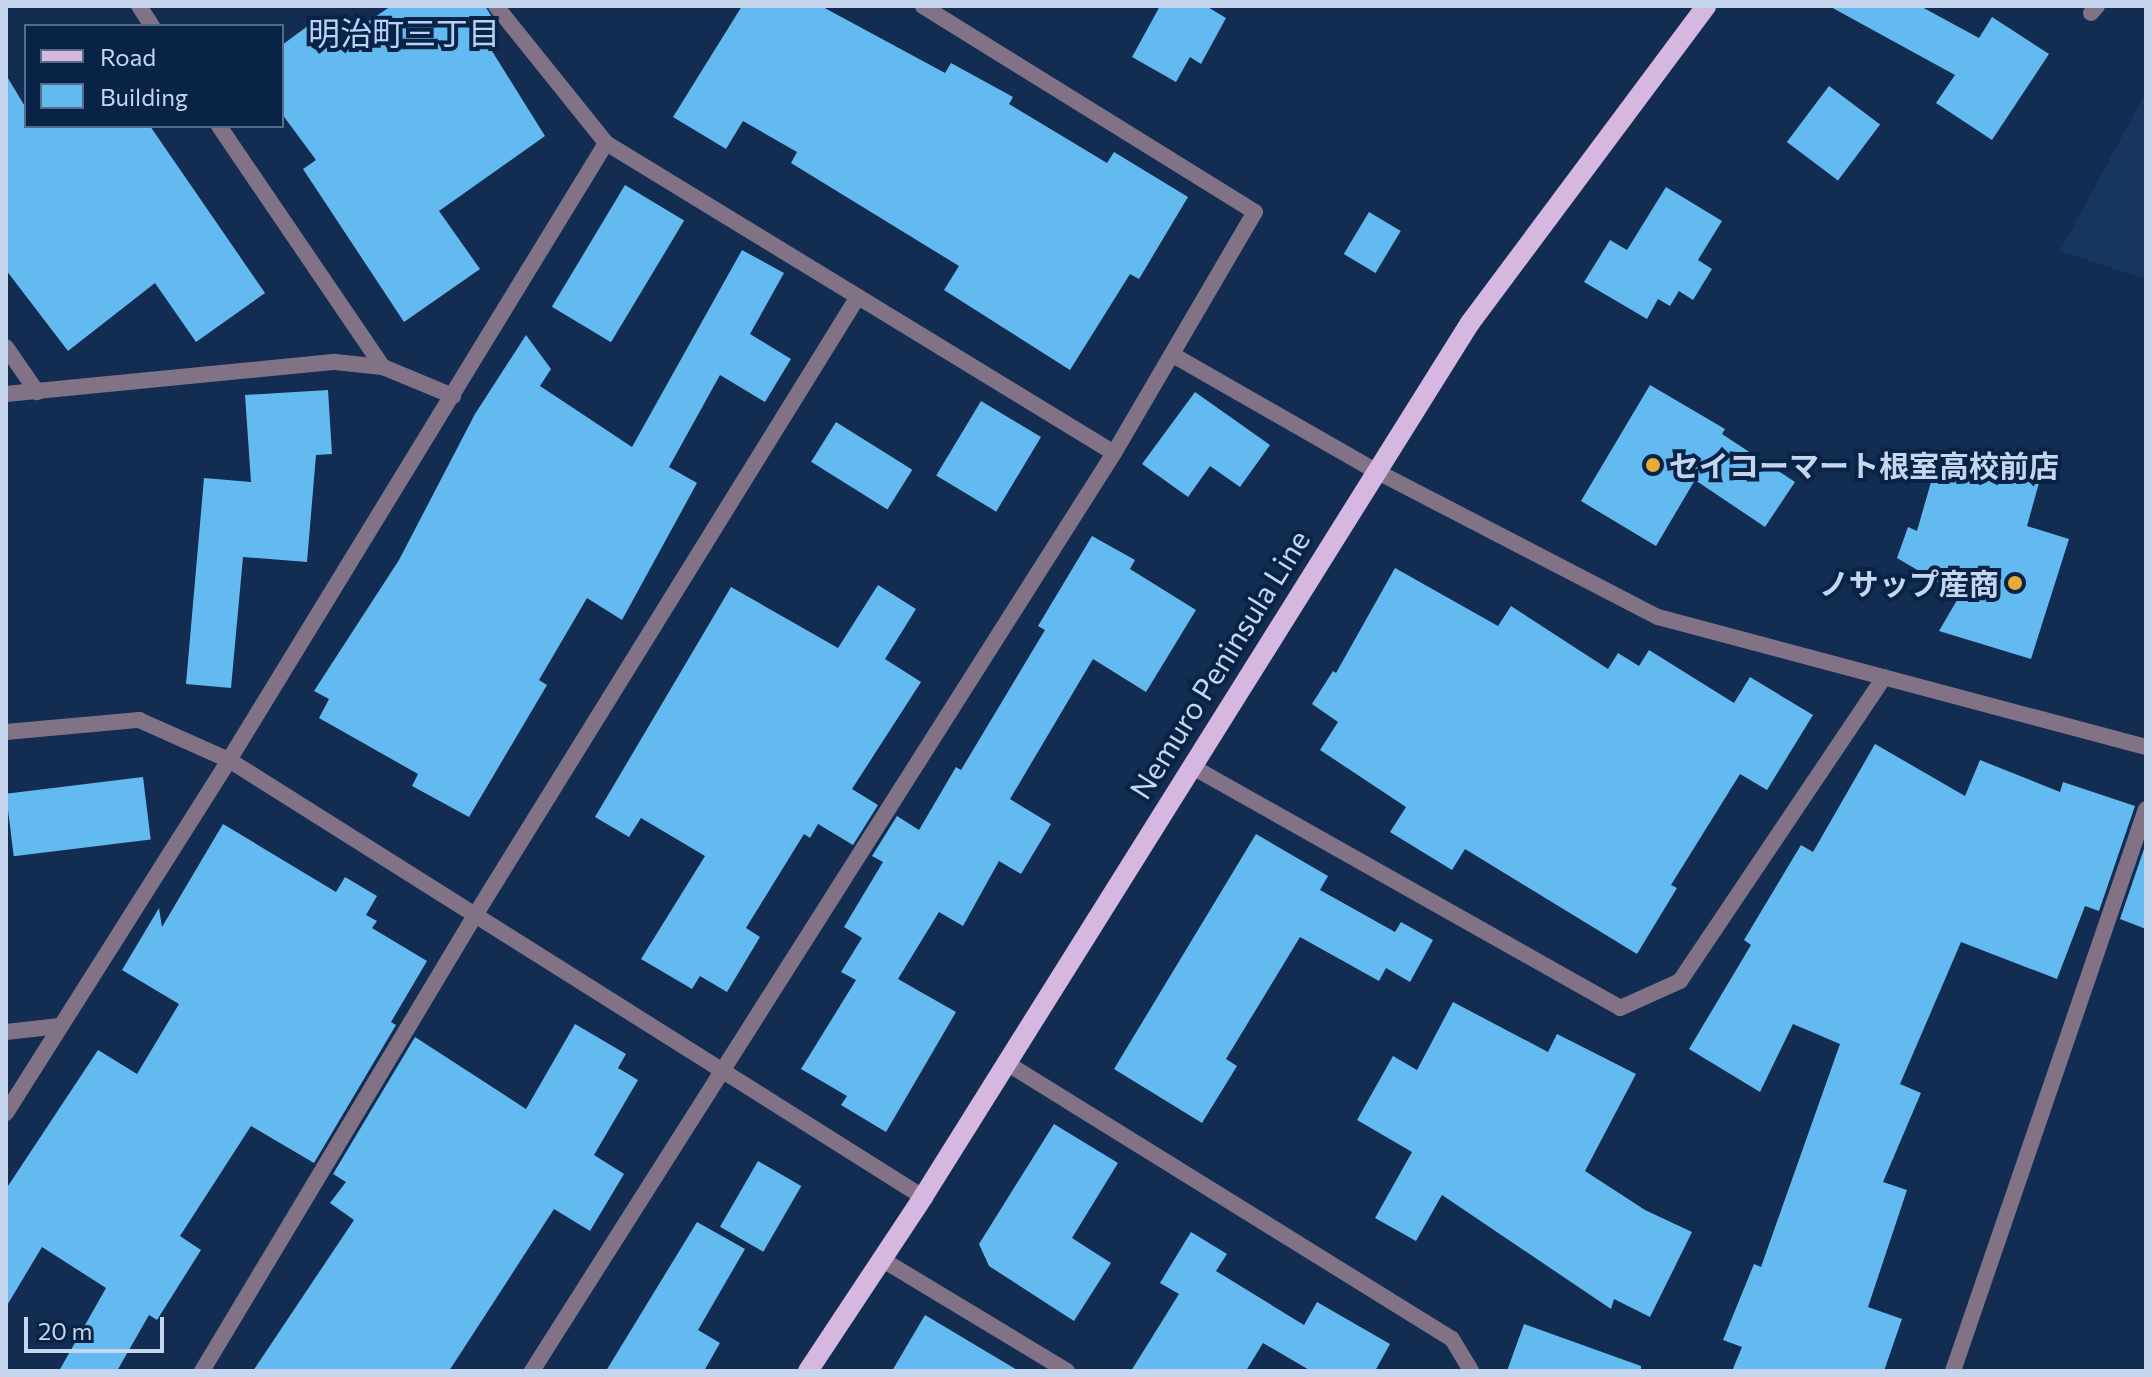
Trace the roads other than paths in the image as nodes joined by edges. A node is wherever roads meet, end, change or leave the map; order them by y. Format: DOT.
graph roads {
  1 [pos="139,6"];
  2 [pos="496,6"];
  3 [pos="923,6"];
  4 [pos="1706,6"];
  5 [pos="151,24"];
  6 [pos="220,128"];
  7 [pos="606,143"];
  8 [pos="857,298"];
  9 [pos="6,347"];
  10 [pos="1173,355"];
  11 [pos="383,367"];
  12 [pos="37,392"];
  13 [pos="6,394"];
  14 [pos="453,396"];
  15 [pos="1114,453"];
  16 [pos="1374,470"];
  17 [pos="1884,677"];
  18 [pos="6,732"];
  19 [pos="2146,747"];
  20 [pos="229,760"];
  21 [pos="1191,766"];
  22 [pos="2146,809"];
  23 [pos="474,917"];
  24 [pos="60,1026"];
  25 [pos="6,1032"];
  26 [pos="1005,1062"];
  27 [pos="723,1073"];
  28 [pos="6,1113"];
  29 [pos="923,1197"];
  30 [pos="883,1260"];
  31 [pos="202,1371"];
  32 [pos="532,1371"];
  33 [pos="808,1371"];
  34 [pos="1067,1371"];
  35 [pos="1471,1371"];
  36 [pos="1953,1371"];
  1 -- 5 [label="street"];
  2 -- 7 [label="street"];
  3 -- 10 [label="street"];
  4 -- 16 [label="main road, Nemuro Peninsula Line"];
  6 -- 11 [label="street"];
  7 -- 8 [label="street"];
  7 -- 14 [label="street"];
  8 -- 15 [label="street"];
  8 -- 23 [label="street"];
  9 -- 12 [label="street"];
  10 -- 15 [label="street"];
  10 -- 16 [label="street"];
  11 -- 12 [label="street"];
  11 -- 14 [label="street"];
  12 -- 13 [label="street"];
  14 -- 20 [label="street"];
  15 -- 27 [label="street"];
  16 -- 17 [label="street"];
  16 -- 21 [label="main road, Nemuro Peninsula Line"];
  17 -- 19 [label="street"];
  17 -- 21 [label="street"];
  18 -- 20 [label="street"];
  20 -- 23 [label="street"];
  20 -- 24 [label="street"];
  21 -- 26 [label="main road, Nemuro Peninsula Line"];
  22 -- 36 [label="street"];
  23 -- 27 [label="street"];
  23 -- 31 [label="street"];
  24 -- 25 [label="street"];
  24 -- 28 [label="street"];
  26 -- 29 [label="main road, Nemuro Peninsula Line"];
  26 -- 35 [label="street"];
  27 -- 29 [label="street"];
  27 -- 32 [label="street"];
  29 -- 30 [label="main road, Nemuro Peninsula Line"];
  30 -- 33 [label="main road, Nemuro Peninsula Line"];
  30 -- 34 [label="street"];
}
